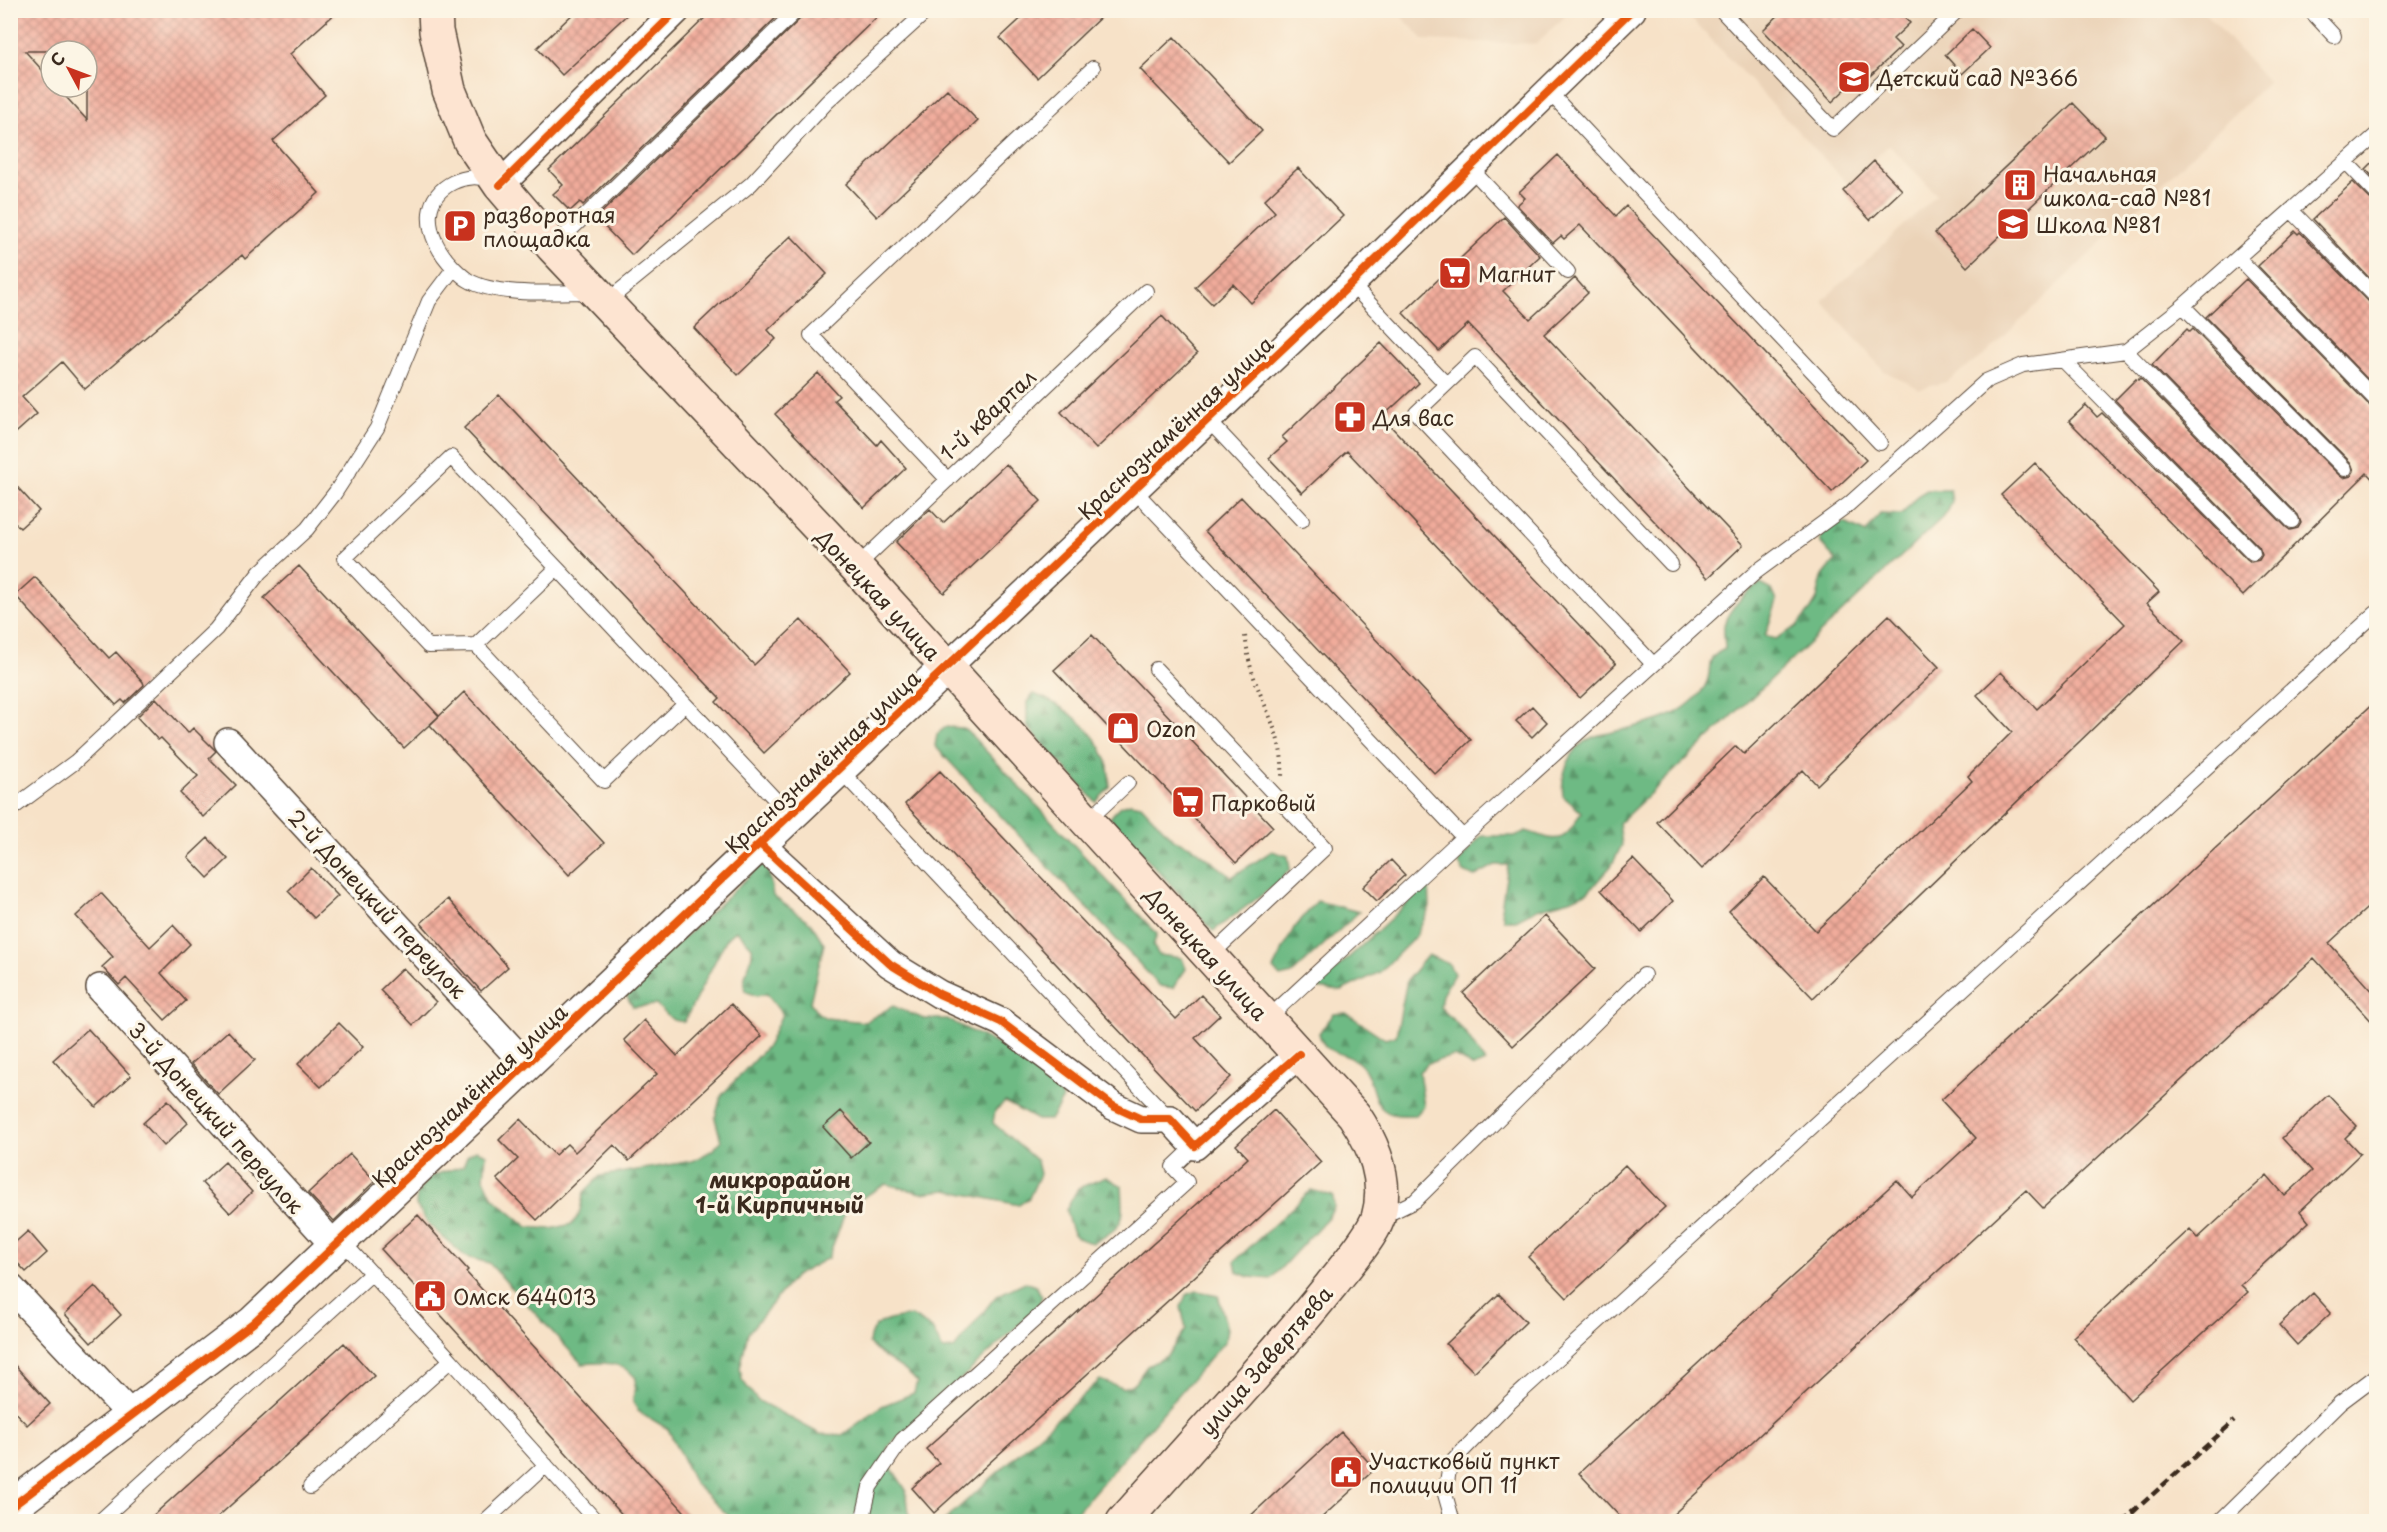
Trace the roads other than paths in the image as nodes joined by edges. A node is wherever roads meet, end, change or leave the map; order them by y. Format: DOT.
graph roads {
  1 [pos="435,10"];
  2 [pos="677,10"];
  3 [pos="796,10"];
  4 [pos="928,10"];
  5 [pos="1632,10"];
  6 [pos="1721,10"];
  7 [pos="1958,10"];
  8 [pos="2310,10"];
  9 [pos="2334,36"];
  10 [pos="1093,68"];
  11 [pos="1549,92"];
  12 [pos="2376,135"];
  13 [pos="2346,162"];
  14 [pos="1471,169"];
  15 [pos="500,185"];
  16 [pos="2376,193"];
  17 [pos="2291,210"];
  18 [pos="553,247"];
  19 [pos="2238,258"];
  20 [pos="454,268"];
  21 [pos="1568,272"];
  22 [pos="1351,284"];
  23 [pos="1146,291"];
  24 [pos="601,297"];
  25 [pos="2376,297"];
  26 [pos="2183,306"];
  27 [pos="2126,351"];
  28 [pos="2062,360"];
  29 [pos="1446,384"];
  30 [pos="2376,400"];
  31 [pos="1208,420"];
  32 [pos="1880,443"];
  33 [pos="2345,469"];
  34 [pos="948,480"];
  35 [pos="1134,490"];
  36 [pos="1302,520"];
  37 [pos="2292,521"];
  38 [pos="2253,553"];
  39 [pos="1671,564"];
  40 [pos="856,567"];
  41 [pos="557,568"];
  42 [pos="2376,613"];
  43 [pos="476,645"];
  44 [pos="1653,664"];
  45 [pos="947,667"];
  46 [pos="1156,669"];
  47 [pos="685,704"];
  48 [pos="228,742"];
  49 [pos="839,769"];
  50 [pos="1128,783"];
  51 [pos="10,810"];
  52 [pos="790,815"];
  53 [pos="1087,821"];
  54 [pos="1463,837"];
  55 [pos="760,844"];
  56 [pos="1210,956"];
  57 [pos="1644,975"];
  58 [pos="100,988"];
  59 [pos="1267,1019"];
  60 [pos="1299,1054"];
  61 [pos="526,1065"];
  62 [pos="1170,1119"];
  63 [pos="1195,1146"];
  64 [pos="1382,1186"];
  65 [pos="1377,1219"];
  66 [pos="338,1242"];
  67 [pos="372,1273"];
  68 [pos="10,1287"];
  69 [pos="451,1360"];
  70 [pos="2376,1376"];
  71 [pos="131,1415"];
  72 [pos="546,1465"];
  73 [pos="310,1487"];
  74 [pos="11,1507"];
  75 [pos="99,1521"];
  76 [pos="484,1521"];
  77 [pos="597,1521"];
  78 [pos="862,1521"];
  79 [pos="1124,1521"];
  80 [pos="1453,1521"];
  81 [pos="2219,1521"];
  1 -- 15 [label="main road, Донецкая улица"];
  2 -- 15 [label="street"];
  3 -- 18 [label="lane"];
  4 -- 24 [label="lane"];
  5 -- 11 [label="street, Краснознамённая улица"];
  6 -- 7 [label="lane"];
  8 -- 9 [label="lane"];
  10 -- 34 [label="lane"];
  11 -- 14 [label="street, Краснознамённая улица"];
  11 -- 32 [label="lane"];
  12 -- 13 [label="lane"];
  13 -- 16 [label="lane"];
  13 -- 17 [label="lane"];
  14 -- 21 [label="lane"];
  14 -- 22 [label="street, Краснознамённая улица"];
  15 -- 18 [label="main road, Донецкая улица"];
  15 -- 20 [label="lane"];
  17 -- 19 [label="lane"];
  17 -- 25 [label="lane"];
  18 -- 24 [label="main road, Донецкая улица"];
  19 -- 26 [label="lane"];
  19 -- 30 [label="lane"];
  20 -- 24 [label="lane"];
  20 -- 51 [label="lane"];
  22 -- 29 [label="lane"];
  22 -- 31 [label="street, Краснознамённая улица"];
  23 -- 34 [label="lane, 1-й квартал"];
  24 -- 40 [label="main road, Донецкая улица"];
  26 -- 27 [label="lane"];
  26 -- 33 [label="lane"];
  27 -- 28 [label="lane"];
  27 -- 37 [label="lane"];
  28 -- 38 [label="lane"];
  28 -- 44 [label="lane"];
  29 -- 39 [label="lane"];
  29 -- 44 [label="lane"];
  31 -- 35 [label="street, Краснознамённая улица"];
  31 -- 36 [label="lane"];
  34 -- 40 [label="lane, 1-й квартал"];
  35 -- 45 [label="street, Краснознамённая улица"];
  35 -- 54 [label="lane"];
  40 -- 45 [label="main road, Донецкая улица"];
  41 -- 43 [label="lane"];
  41 -- 43 [label="lane"];
  41 -- 47 [label="lane"];
  42 -- 80 [label="lane"];
  43 -- 47 [label="lane"];
  44 -- 54 [label="lane"];
  45 -- 49 [label="street, Краснознамённая улица"];
  45 -- 53 [label="main road, Донецкая улица"];
  46 -- 56 [label="lane"];
  47 -- 52 [label="lane"];
  48 -- 61 [label="street, 2-й Донецкий переулок"];
  49 -- 52 [label="street, Краснознамённая улица"];
  49 -- 62 [label="lane"];
  50 -- 53 [label="lane"];
  52 -- 55 [label="street, Краснознамённая улица"];
  53 -- 56 [label="main road, Донецкая улица"];
  54 -- 59 [label="lane"];
  55 -- 61 [label="street, Краснознамённая улица"];
  55 -- 62 [label="street"];
  56 -- 59 [label="main road, Донецкая улица"];
  57 -- 65 [label="lane"];
  58 -- 66 [label="street, 3-й Донецкий переулок"];
  59 -- 60 [label="main road, Донецкая улица"];
  60 -- 63 [label="street"];
  60 -- 64 [label="main road, Донецкая улица"];
  61 -- 66 [label="street, Краснознамённая улица"];
  62 -- 63 [label="street"];
  63 -- 78 [label="lane"];
  64 -- 65 [label="main road, улица Завертяева"];
  65 -- 79 [label="main road, улица Завертяева"];
  66 -- 67 [label="lane"];
  66 -- 71 [label="street, Краснознамённая улица"];
  67 -- 69 [label="lane"];
  67 -- 75 [label="lane"];
  68 -- 71 [label="street"];
  69 -- 72 [label="lane"];
  69 -- 73 [label="lane"];
  70 -- 81 [label="lane"];
  71 -- 74 [label="street, Краснознамённая улица"];
  72 -- 76 [label="lane"];
  72 -- 77 [label="lane"];
}
